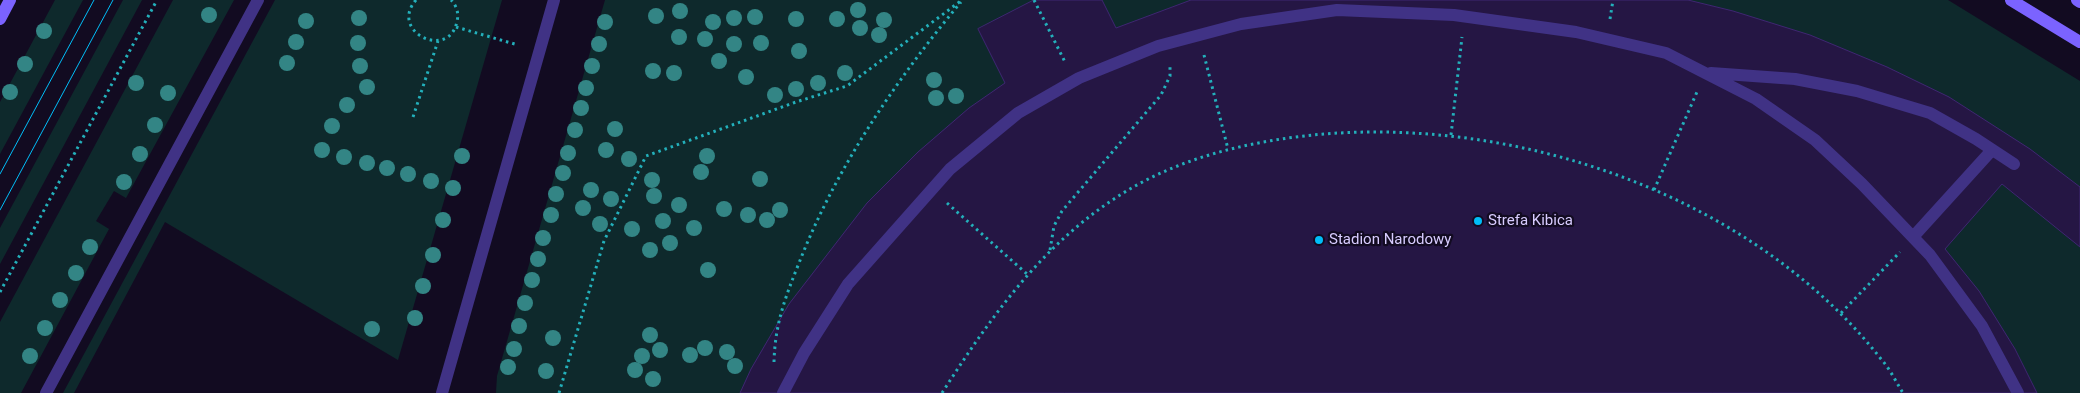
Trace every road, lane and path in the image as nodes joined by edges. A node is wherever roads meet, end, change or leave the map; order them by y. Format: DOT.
graph roads {
  1 [pos="10,0"];
  2 [pos="157,0"];
  3 [pos="258,0"];
  4 [pos="416,0"];
  5 [pos="452,0"];
  6 [pos="554,0"];
  7 [pos="962,0"];
  8 [pos="1034,0"];
  9 [pos="2011,0"];
  10 [pos="0,19"];
  11 [pos="456,27"];
  12 [pos="438,41"];
  13 [pos="2080,42"];
  14 [pos="1167,43"];
  15 [pos="521,46"];
  16 [pos="1060,51"];
  17 [pos="1460,54"];
  18 [pos="1207,70"];
  19 [pos="1705,73"];
  20 [pos="1687,115"];
  21 [pos="412,117"];
  22 [pos="1451,136"];
  23 [pos="1228,149"];
  24 [pos="1992,150"];
  25 [pos="2014,164"];
  26 [pos="1654,190"];
  27 [pos="965,220"];
  28 [pos="1913,237"];
  29 [pos="1050,251"];
  30 [pos="1897,255"];
  31 [pos="1026,274"];
  32 [pos="0,292"];
  33 [pos="1842,313"];
  34 [pos="777,324"];
  35 [pos="46,393"];
  36 [pos="442,393"];
  37 [pos="559,393"];
  38 [pos="783,393"];
  39 [pos="942,393"];
  40 [pos="1903,393"];
  41 [pos="2018,393"];
  1 -- 10 [label="main road"];
  2 -- 32 [label="path"];
  3 -- 35 [label="street"];
  4 -- 12 [label="path"];
  5 -- 11 [label="path"];
  6 -- 36 [label="street"];
  7 -- 34 [label="path"];
  7 -- 37 [label="path"];
  8 -- 16 [label="path"];
  9 -- 13 [label="main road"];
  11 -- 12 [label="path"];
  11 -- 15 [label="path"];
  12 -- 21 [label="path"];
  14 -- 19 [label="street"];
  14 -- 29 [label="path"];
  14 -- 38 [label="street"];
  17 -- 22 [label="path"];
  18 -- 23 [label="path"];
  19 -- 24 [label="street"];
  19 -- 28 [label="street"];
  20 -- 26 [label="path"];
  22 -- 23 [label="path"];
  22 -- 26 [label="path"];
  23 -- 29 [label="path"];
  24 -- 25 [label="street"];
  24 -- 28 [label="street"];
  26 -- 33 [label="path"];
  27 -- 31 [label="path"];
  28 -- 41 [label="street"];
  29 -- 31 [label="path"];
  30 -- 33 [label="path"];
  31 -- 39 [label="path"];
  33 -- 40 [label="path"];
}
